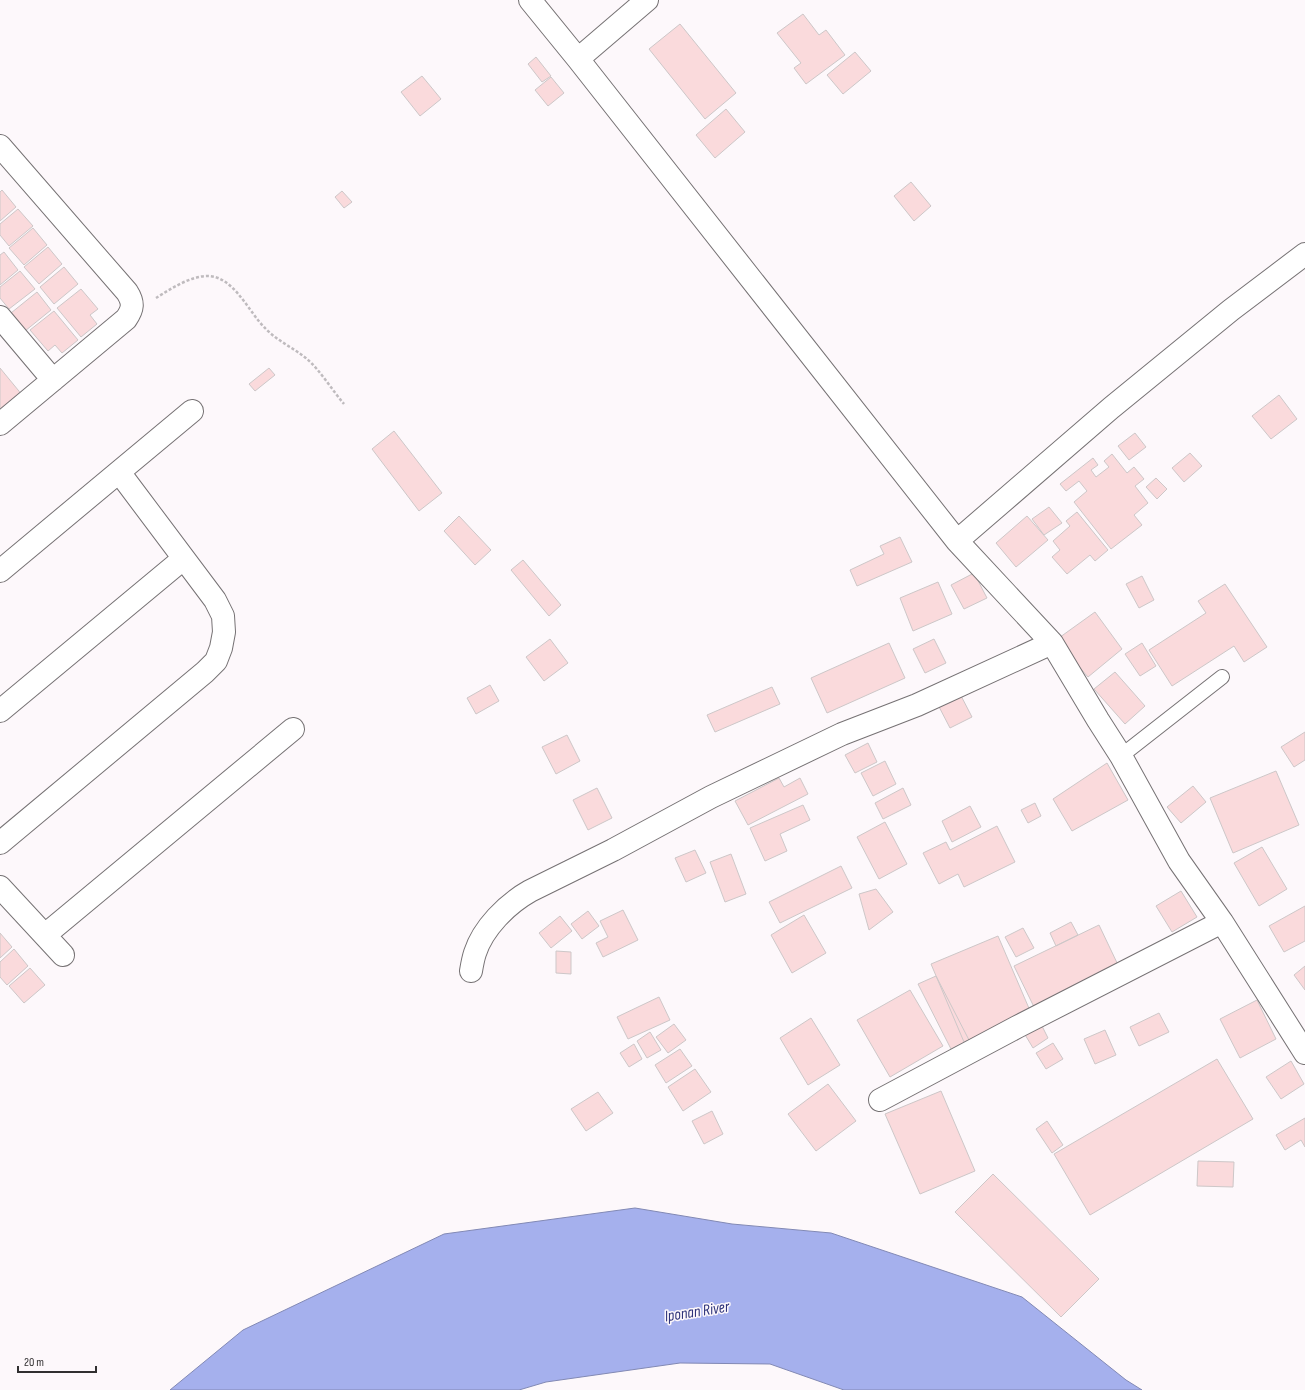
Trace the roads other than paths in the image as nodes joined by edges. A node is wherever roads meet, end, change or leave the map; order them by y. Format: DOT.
graph roads {
  1 [pos="530,0"];
  2 [pos="647,0"];
  3 [pos="578,59"];
  4 [pos="0,146"];
  5 [pos="1305,254"];
  6 [pos="0,317"];
  7 [pos="53,380"];
  8 [pos="192,412"];
  9 [pos="0,424"];
  10 [pos="119,472"];
  11 [pos="957,542"];
  12 [pos="184,559"];
  13 [pos="0,571"];
  14 [pos="1052,644"];
  15 [pos="1222,677"];
  16 [pos="0,711"];
  17 [pos="293,729"];
  18 [pos="1121,756"];
  19 [pos="0,843"];
  20 [pos="0,887"];
  21 [pos="1222,922"];
  22 [pos="45,935"];
  23 [pos="63,955"];
  24 [pos="471,971"];
  25 [pos="1305,1053"];
  26 [pos="880,1100"];
  1 -- 3 [label="street"];
  2 -- 3 [label="street"];
  3 -- 11 [label="street"];
  4 -- 7 [label="street"];
  5 -- 11 [label="street"];
  6 -- 7 [label="street"];
  7 -- 9 [label="street"];
  8 -- 10 [label="street"];
  10 -- 12 [label="street"];
  10 -- 13 [label="street"];
  11 -- 14 [label="street"];
  12 -- 16 [label="street"];
  12 -- 19 [label="street"];
  14 -- 18 [label="street"];
  14 -- 24 [label="street"];
  15 -- 18 [label="lane"];
  17 -- 22 [label="street"];
  18 -- 21 [label="street"];
  20 -- 22 [label="street"];
  21 -- 25 [label="street"];
  21 -- 26 [label="street"];
  22 -- 23 [label="street"];
}
